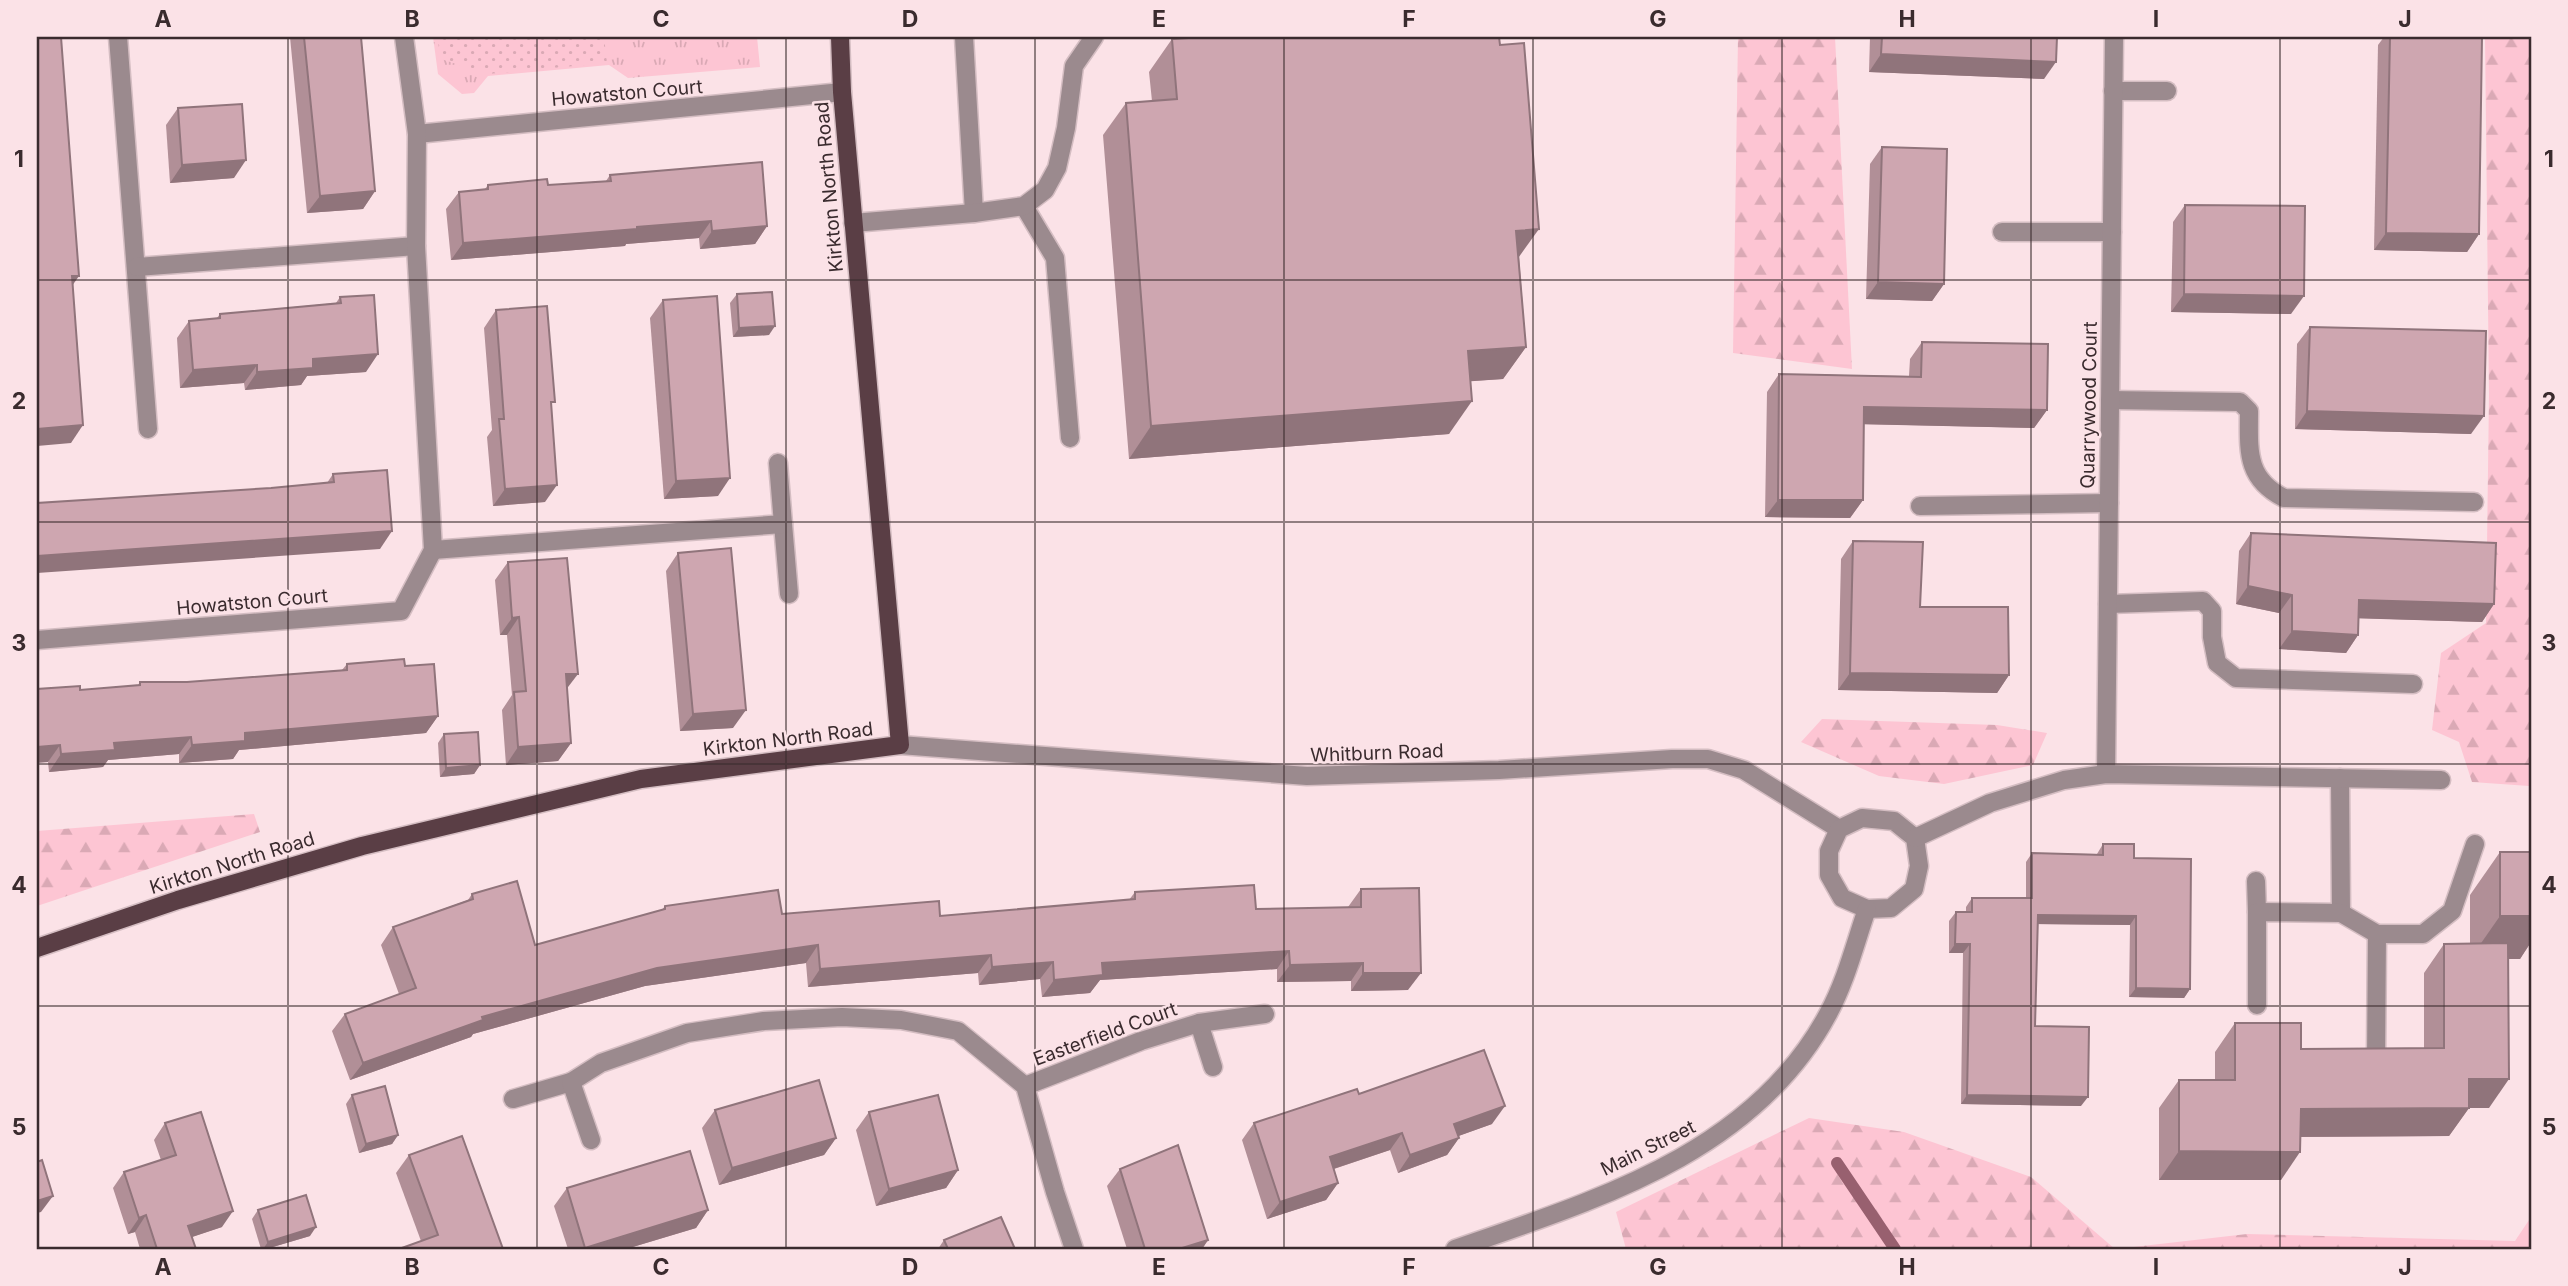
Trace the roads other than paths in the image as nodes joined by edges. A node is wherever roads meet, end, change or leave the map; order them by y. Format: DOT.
graph roads {
  1 [pos="118,37"];
  2 [pos="404,37"];
  3 [pos="840,37"];
  4 [pos="964,37"];
  5 [pos="1094,37"];
  6 [pos="2113,37"];
  7 [pos="2113,91"];
  8 [pos="2167,91"];
  9 [pos="842,92"];
  10 [pos="417,134"];
  11 [pos="1024,206"];
  12 [pos="974,213"];
  13 [pos="853,223"];
  14 [pos="2002,232"];
  15 [pos="2112,232"];
  16 [pos="416,246"];
  17 [pos="137,267"];
  18 [pos="2110,400"];
  19 [pos="148,429"];
  20 [pos="1070,438"];
  21 [pos="778,463"];
  22 [pos="2474,502"];
  23 [pos="2109,503"];
  24 [pos="1920,506"];
  25 [pos="783,524"];
  26 [pos="433,550"];
  27 [pos="789,594"];
  28 [pos="2108,604"];
  29 [pos="37,640"];
  30 [pos="2413,684"];
  31 [pos="900,745"];
  32 [pos="2106,774"];
  33 [pos="2340,778"];
  34 [pos="2441,780"];
  35 [pos="1839,829"];
  36 [pos="1916,838"];
  37 [pos="2475,845"];
  38 [pos="2256,881"];
  39 [pos="1867,909"];
  40 [pos="2257,912"];
  41 [pos="2341,913"];
  42 [pos="2377,934"];
  43 [pos="37,948"];
  44 [pos="2257,1005"];
  45 [pos="1265,1014"];
  46 [pos="1199,1023"];
  47 [pos="2376,1060"];
  48 [pos="1213,1067"];
  49 [pos="571,1082"];
  50 [pos="1025,1086"];
  51 [pos="513,1099"];
  52 [pos="591,1140"];
  53 [pos="1074,1249"];
  54 [pos="1455,1249"];
  1 -- 17 [label="street"];
  2 -- 10 [label="street"];
  3 -- 9 [label="main road, Kirkton North Road"];
  4 -- 12 [label="street"];
  5 -- 11 [label="street"];
  6 -- 7 [label="street, Quarrywood Court"];
  7 -- 8 [label="street"];
  7 -- 15 [label="street, Quarrywood Court"];
  9 -- 10 [label="street, Howatston Court"];
  9 -- 13 [label="main road, Kirkton North Road"];
  10 -- 16 [label="street"];
  11 -- 12 [label="street"];
  11 -- 20 [label="street"];
  12 -- 13 [label="street"];
  13 -- 31 [label="main road, Kirkton North Road"];
  14 -- 15 [label="street"];
  15 -- 18 [label="street, Quarrywood Court"];
  16 -- 17 [label="street"];
  16 -- 26 [label="street"];
  17 -- 19 [label="street"];
  18 -- 22 [label="street"];
  18 -- 23 [label="street, Quarrywood Court"];
  21 -- 25 [label="street"];
  23 -- 24 [label="street"];
  23 -- 28 [label="street, Quarrywood Court"];
  25 -- 26 [label="street"];
  25 -- 27 [label="street"];
  26 -- 29 [label="street, Howatston Court"];
  28 -- 30 [label="street"];
  28 -- 32 [label="street, Quarrywood Court"];
  31 -- 35 [label="street, Whitburn Road"];
  31 -- 43 [label="main road, Kirkton North Road"];
  32 -- 33 [label="street"];
  32 -- 36 [label="street"];
  33 -- 34 [label="street"];
  33 -- 41 [label="street"];
  35 -- 36 [label="street"];
  35 -- 39 [label="street"];
  36 -- 39 [label="street"];
  37 -- 42 [label="street"];
  38 -- 40 [label="street"];
  39 -- 54 [label="street, Main Street"];
  40 -- 41 [label="street"];
  40 -- 44 [label="street"];
  41 -- 42 [label="street"];
  42 -- 47 [label="street"];
  45 -- 46 [label="street, Easterfield Court"];
  46 -- 48 [label="street, Easterfield Court"];
  46 -- 50 [label="street, Easterfield Court"];
  49 -- 50 [label="street, Easterfield Court"];
  49 -- 51 [label="street, Easterfield Court"];
  49 -- 52 [label="street"];
  50 -- 53 [label="street, Easterfield Court"];
}
